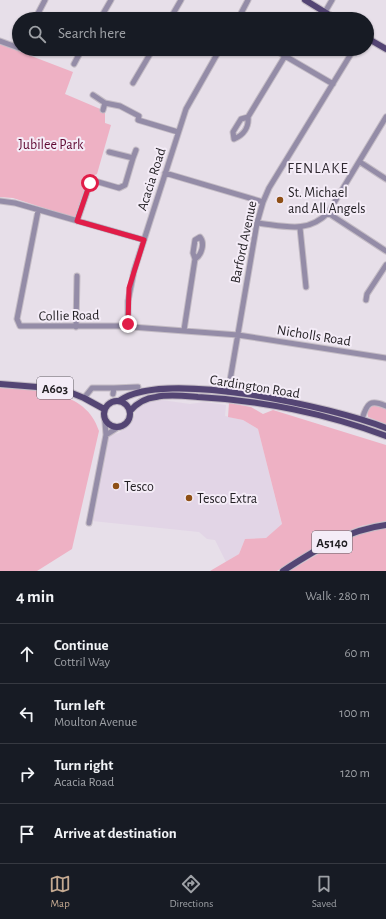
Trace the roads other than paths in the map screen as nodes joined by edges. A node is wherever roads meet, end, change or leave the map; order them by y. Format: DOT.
graph roads {
  1 [pos="46,0"];
  2 [pos="111,0"];
  3 [pos="181,0"];
  4 [pos="248,0"];
  5 [pos="305,0"];
  6 [pos="332,0"];
  7 [pos="39,12"];
  8 [pos="104,12"];
  9 [pos="174,12"];
  10 [pos="242,12"];
  11 [pos="325,12"];
  12 [pos="0,41"];
  13 [pos="374,42"];
  14 [pos="12,45"];
  15 [pos="386,49"];
  16 [pos="78,56"];
  17 [pos="149,56"];
  18 [pos="216,56"];
  19 [pos="285,56"];
  20 [pos="350,56"];
  21 [pos="74,64"];
  22 [pos="133,83"];
  23 [pos="333,84"];
  24 [pos="93,95"];
  25 [pos="105,103"];
  26 [pos="103,110"];
  27 [pos="248,117"];
  28 [pos="386,118"];
  29 [pos="178,132"];
  30 [pos="136,150"];
  31 [pos="109,152"];
  32 [pos="133,158"];
  33 [pos="360,162"];
  34 [pos="165,173"];
  35 [pos="386,178"];
  36 [pos="0,201"];
  37 [pos="263,202"];
  38 [pos="38,211"];
  39 [pos="328,213"];
  40 [pos="77,221"];
  41 [pos="257,223"];
  42 [pos="300,228"];
  43 [pos="144,240"];
  44 [pos="386,250"];
  45 [pos="195,259"];
  46 [pos="386,265"];
  47 [pos="77,276"];
  48 [pos="306,287"];
  49 [pos="366,300"];
  50 [pos="128,324"];
  51 [pos="76,327"];
  52 [pos="184,330"];
  53 [pos="238,335"];
  54 [pos="386,358"];
  55 [pos="0,384"];
  56 [pos="138,387"];
  57 [pos="114,388"];
  58 [pos="228,392"];
  59 [pos="113,394"];
  60 [pos="84,398"];
  61 [pos="119,401"];
  62 [pos="92,402"];
  63 [pos="386,406"];
  64 [pos="104,409"];
  65 [pos="130,411"];
  66 [pos="362,419"];
  67 [pos="105,420"];
  68 [pos="117,428"];
  69 [pos="386,428"];
  70 [pos="106,435"];
  71 [pos="386,436"];
  72 [pos="89,523"];
  73 [pos="386,525"];
  74 [pos="283,571"];
  1 -- 7 [label="street"];
  2 -- 8 [label="street"];
  3 -- 9 [label="street"];
  4 -- 10 [label="street"];
  5 -- 11 [label="main road"];
  6 -- 11 [label="street"];
  12 -- 14 [label="street"];
  13 -- 15 [label="main road"];
  16 -- 21 [label="street"];
  17 -- 22 [label="street"];
  18 -- 29 [label="street, Acacia Road"];
  19 -- 23 [label="street"];
  19 -- 27 [label="street"];
  20 -- 23 [label="street, Barford Avenue"];
  23 -- 37 [label="street, Barford Avenue"];
  24 -- 25 [label="street"];
  25 -- 26 [label="street"];
  25 -- 29 [label="street"];
  28 -- 33 [label="street"];
  29 -- 34 [label="street, Acacia Road"];
  30 -- 32 [label="street"];
  31 -- 32 [label="street"];
  32 -- 40 [label="street"];
  33 -- 35 [label="street"];
  33 -- 39 [label="street"];
  34 -- 37 [label="street"];
  34 -- 43 [label="street, Acacia Road"];
  36 -- 38 [label="street"];
  37 -- 41 [label="street, Barford Avenue"];
  38 -- 40 [label="street"];
  38 -- 51 [label="street, Collie Road"];
  39 -- 42 [label="street"];
  39 -- 44 [label="street"];
  40 -- 43 [label="street"];
  41 -- 42 [label="street"];
  41 -- 53 [label="street, Barford Avenue"];
  42 -- 48 [label="street"];
  43 -- 50 [label="street, Acacia Road"];
  45 -- 52 [label="street"];
  46 -- 49 [label="street"];
  47 -- 51 [label="street"];
  50 -- 51 [label="street, Collie Road"];
  50 -- 52 [label="street, Collie Road"];
  52 -- 53 [label="street, Collie Road"];
  53 -- 54 [label="street, Nicholls Road"];
  53 -- 58 [label="street, Barford Avenue"];
  55 -- 60 [label="main road, A603"];
  56 -- 57 [label="street"];
  57 -- 59 [label="street"];
  57 -- 60 [label="street"];
  58 -- 61 [label="main road, Cardington Road"];
  58 -- 66 [label="main road, Cardington Road"];
  60 -- 62 [label="main road, A603"];
  61 -- 64 [label="main road"];
  61 -- 65 [label="main road"];
  62 -- 64 [label="main road, A603"];
  62 -- 67 [label="main road, A603"];
  63 -- 66 [label="street"];
  64 -- 67 [label="main road"];
  65 -- 68 [label="main road"];
  65 -- 71 [label="main road, Cardington Road"];
  66 -- 69 [label="main road, Cardington Road"];
  67 -- 68 [label="main road"];
  67 -- 70 [label="street"];
  68 -- 70 [label="street"];
  70 -- 72 [label="street"];
  73 -- 74 [label="main road, A5140"];
}
